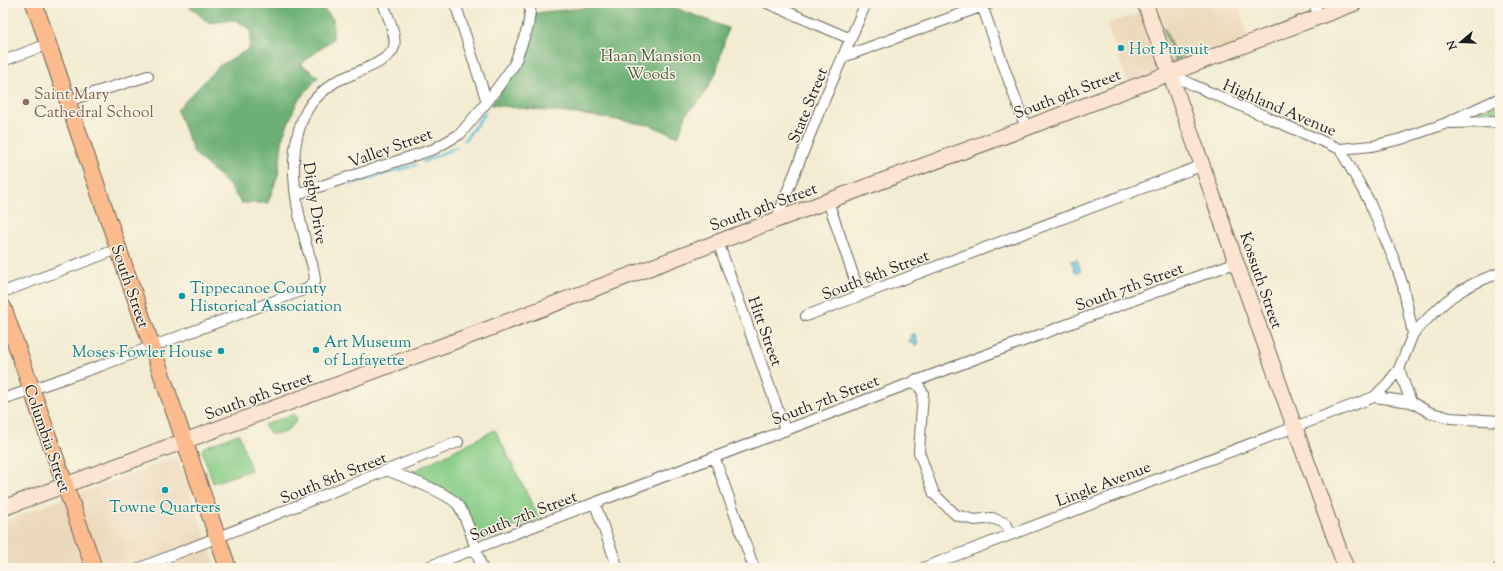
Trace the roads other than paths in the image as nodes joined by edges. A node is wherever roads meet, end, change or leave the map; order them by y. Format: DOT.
graph roads {
  1 [pos="34,3"];
  2 [pos="383,3"];
  3 [pos="455,3"];
  4 [pos="531,3"];
  5 [pos="767,3"];
  6 [pos="866,3"];
  7 [pos="1145,3"];
  8 [pos="1355,3"];
  9 [pos="985,4"];
  10 [pos="1316,10"];
  11 [pos="851,39"];
  12 [pos="48,44"];
  13 [pos="843,57"];
  14 [pos="3,61"];
  15 [pos="1170,73"];
  16 [pos="148,76"];
  17 [pos="1500,98"];
  18 [pos="67,101"];
  19 [pos="488,102"];
  20 [pos="1500,122"];
  21 [pos="1447,123"];
  22 [pos="1026,128"];
  23 [pos="1340,149"];
  24 [pos="1203,165"];
  25 [pos="297,194"];
  26 [pos="828,201"];
  27 [pos="776,220"];
  28 [pos="718,242"];
  29 [pos="118,249"];
  30 [pos="1237,262"];
  31 [pos="1500,273"];
  32 [pos="3,292"];
  33 [pos="860,296"];
  34 [pos="3,307"];
  35 [pos="806,316"];
  36 [pos="1413,334"];
  37 [pos="152,347"];
  38 [pos="1399,369"];
  39 [pos="915,380"];
  40 [pos="31,389"];
  41 [pos="1374,397"];
  42 [pos="3,399"];
  43 [pos="1411,402"];
  44 [pos="1500,421"];
  45 [pos="1293,427"];
  46 [pos="785,430"];
  47 [pos="184,441"];
  48 [pos="458,442"];
  49 [pos="715,459"];
  50 [pos="389,471"];
  51 [pos="64,486"];
  52 [pos="595,504"];
  53 [pos="3,508"];
  54 [pos="1012,534"];
  55 [pos="218,539"];
  56 [pos="475,549"];
  57 [pos="94,568"];
  58 [pos="140,568"];
  59 [pos="228,568"];
  60 [pos="425,568"];
  61 [pos="482,568"];
  62 [pos="618,568"];
  63 [pos="754,568"];
  64 [pos="923,568"];
  65 [pos="1346,568"];
  1 -- 12 [label="main road, South Street"];
  2 -- 25 [label="street, Digby Drive"];
  3 -- 19 [label="street"];
  4 -- 19 [label="street, Valley Street"];
  5 -- 11 [label="street"];
  6 -- 11 [label="street, State Street"];
  7 -- 15 [label="street, Kossuth Street"];
  8 -- 10 [label="street, South 9th Street"];
  9 -- 13 [label="street"];
  9 -- 22 [label="street"];
  10 -- 15 [label="street, South 9th Street"];
  11 -- 13 [label="street, State Street"];
  12 -- 14 [label="street"];
  12 -- 18 [label="main road, South Street"];
  13 -- 27 [label="street, State Street"];
  15 -- 22 [label="street, South 9th Street"];
  15 -- 23 [label="street, Highland Avenue"];
  15 -- 24 [label="street, Kossuth Street"];
  16 -- 18 [label="street"];
  17 -- 21 [label="street"];
  18 -- 29 [label="main road, South Street"];
  19 -- 25 [label="street, Valley Street"];
  20 -- 21 [label="street, Highland Avenue"];
  21 -- 23 [label="street, Highland Avenue"];
  22 -- 26 [label="street, South 9th Street"];
  23 -- 36 [label="street"];
  24 -- 30 [label="street, Kossuth Street"];
  24 -- 33 [label="street, South 8th Street"];
  25 -- 37 [label="street, Digby Drive"];
  26 -- 27 [label="street, South 9th Street"];
  26 -- 33 [label="street"];
  27 -- 28 [label="street, South 9th Street"];
  28 -- 46 [label="street, Hitt Street"];
  28 -- 47 [label="street, South 9th Street"];
  29 -- 32 [label="street"];
  29 -- 37 [label="main road, South Street"];
  30 -- 39 [label="street, South 7th Street"];
  30 -- 45 [label="street, Kossuth Street"];
  31 -- 36 [label="street"];
  33 -- 35 [label="street, South 8th Street"];
  34 -- 40 [label="main road, Columbia Street"];
  36 -- 38 [label="street"];
  37 -- 40 [label="street"];
  37 -- 47 [label="main road, South Street"];
  38 -- 41 [label="street"];
  38 -- 43 [label="street"];
  39 -- 46 [label="street, South 7th Street"];
  39 -- 54 [label="street"];
  40 -- 42 [label="street"];
  40 -- 51 [label="main road, Columbia Street"];
  41 -- 43 [label="street"];
  41 -- 45 [label="street, Lingle Avenue"];
  43 -- 44 [label="street"];
  45 -- 54 [label="street, Lingle Avenue"];
  45 -- 65 [label="street, Kossuth Street"];
  46 -- 49 [label="street, South 7th Street"];
  47 -- 51 [label="street, South 9th Street"];
  47 -- 55 [label="main road, South Street"];
  48 -- 50 [label="street, South 8th Street"];
  49 -- 52 [label="street, South 7th Street"];
  49 -- 63 [label="street"];
  50 -- 55 [label="street, South 8th Street"];
  50 -- 56 [label="street"];
  51 -- 53 [label="street, South 9th Street"];
  51 -- 57 [label="main road, Columbia Street"];
  52 -- 56 [label="street, South 7th Street"];
  52 -- 62 [label="street"];
  54 -- 64 [label="street, Lingle Avenue"];
  55 -- 58 [label="street, South 8th Street"];
  55 -- 59 [label="main road, South Street"];
  56 -- 60 [label="street, South 7th Street"];
  56 -- 61 [label="street"];
}
